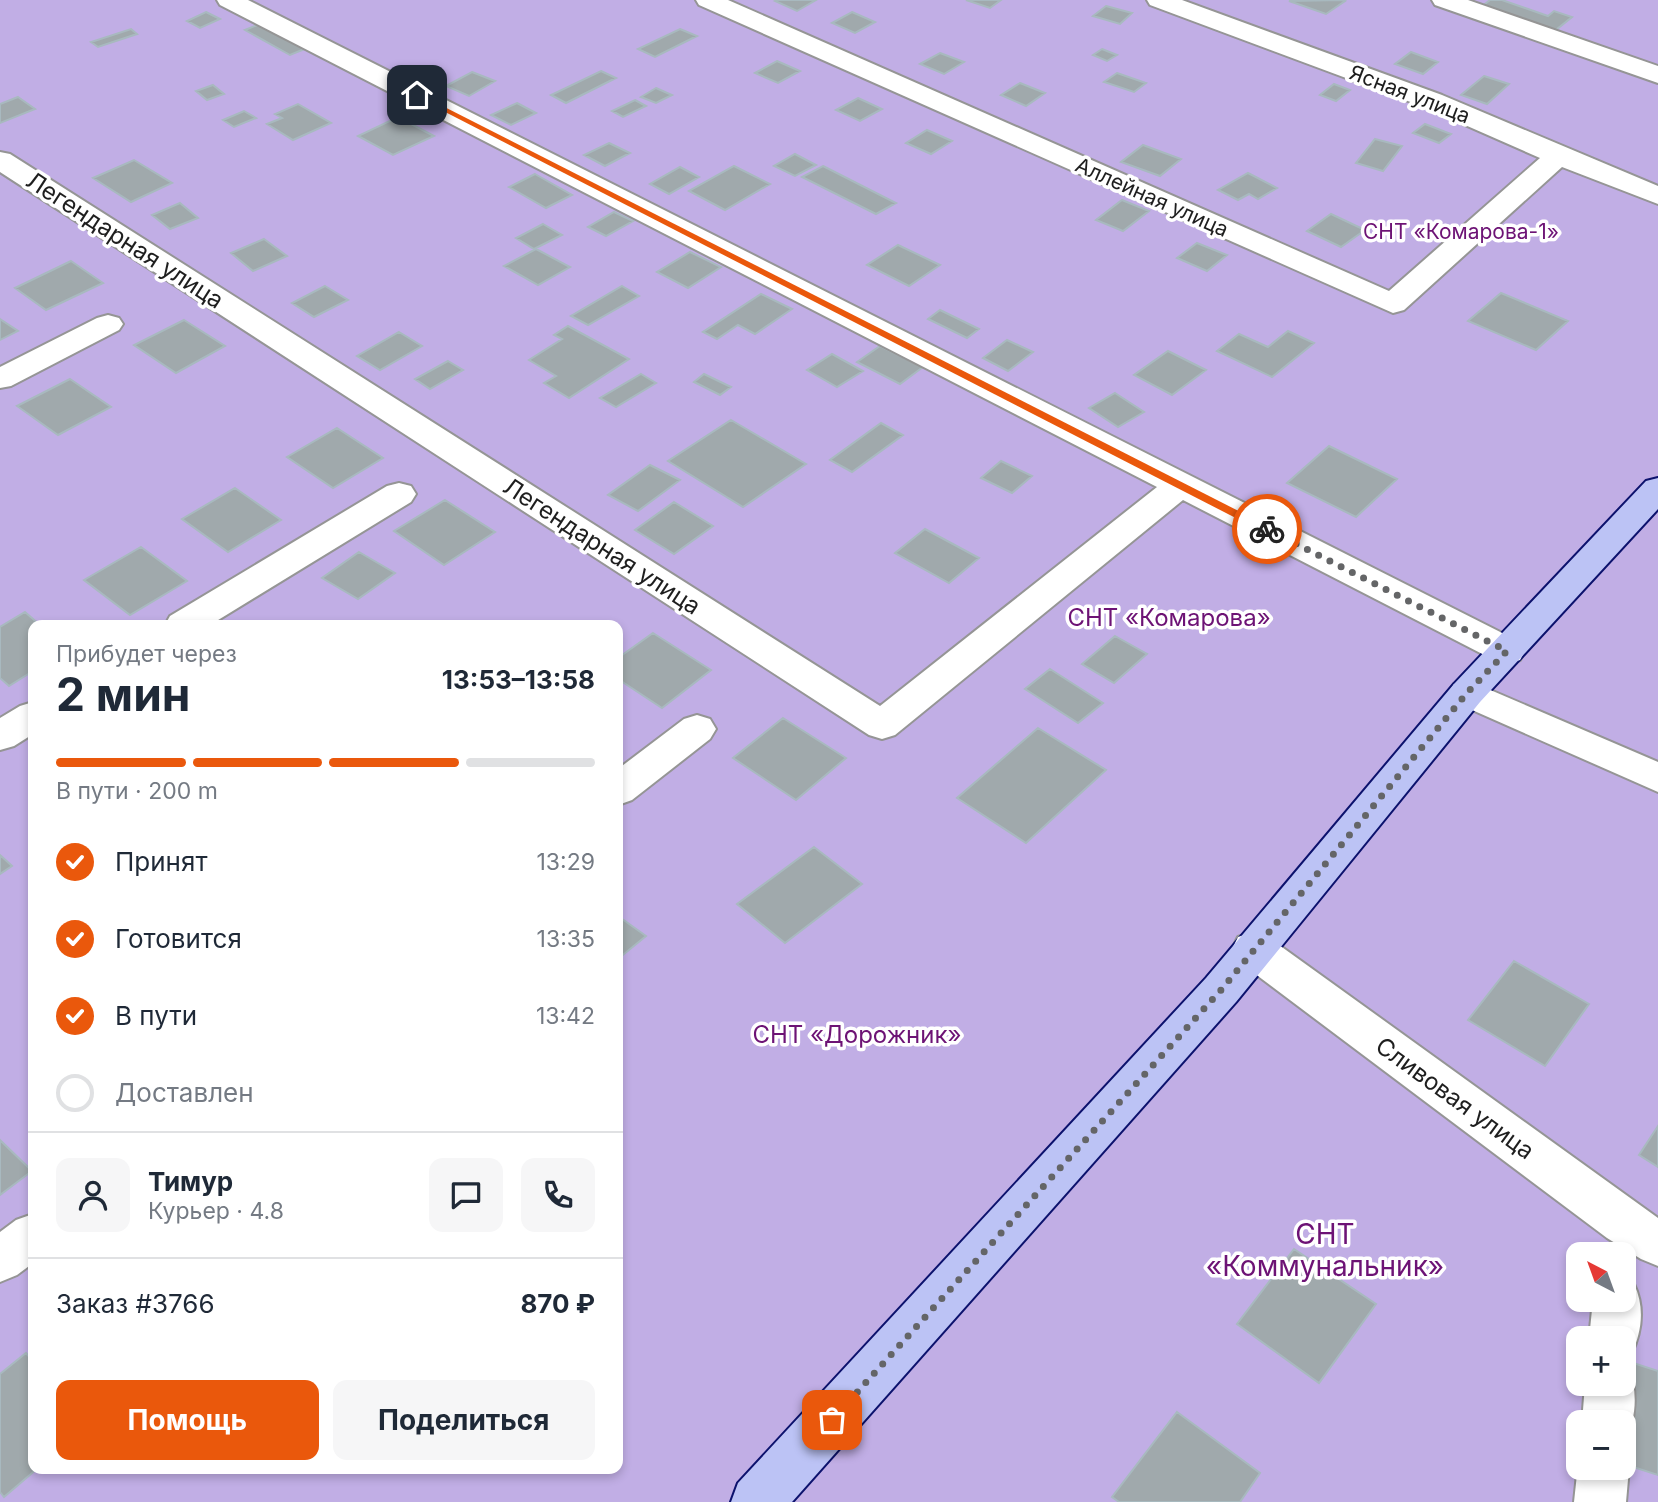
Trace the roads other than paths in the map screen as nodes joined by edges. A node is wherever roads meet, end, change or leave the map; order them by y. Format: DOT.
graph roads {
  1 [pos="229,0"];
  2 [pos="708,0"];
  3 [pos="1159,0"];
  4 [pos="1444,0"];
  5 [pos="1658,75"];
  6 [pos="1558,156"];
  7 [pos="0,160"];
  8 [pos="1658,196"];
  9 [pos="108,324"];
  10 [pos="0,379"];
  11 [pos="1180,485"];
  12 [pos="1658,489"];
  13 [pos="399,494"];
  14 [pos="191,620"];
  15 [pos="1507,651"];
  16 [pos="1467,693"];
  17 [pos="28,719"];
  18 [pos="697,729"];
  19 [pos="0,736"];
  20 [pos="1658,778"];
  21 [pos="623,786"];
  22 [pos="1253,949"];
  23 [pos="28,1239"];
  24 [pos="1635,1240"];
  25 [pos="0,1260"];
  26 [pos="1601,1480"];
  27 [pos="757,1502"];
  28 [pos="1600,1502"];
  1 -- 11 [label="street"];
  2 -- 6 [label="street, Аллейная улица"];
  3 -- 6 [label="street, Ясная улица"];
  4 -- 5 [label="street"];
  6 -- 8 [label="street, Ясная улица"];
  7 -- 11 [label="street, Легендарная улица"];
  9 -- 10 [label="street"];
  11 -- 15 [label="street"];
  12 -- 15 [label="street"];
  13 -- 14 [label="street"];
  15 -- 16 [label="street"];
  16 -- 20 [label="street"];
  16 -- 22 [label="street"];
  17 -- 19 [label="street"];
  18 -- 21 [label="street"];
  22 -- 24 [label="street, Сливовая улица"];
  22 -- 27 [label="street"];
  23 -- 25 [label="street"];
  26 -- 28 [label="street"];
}
